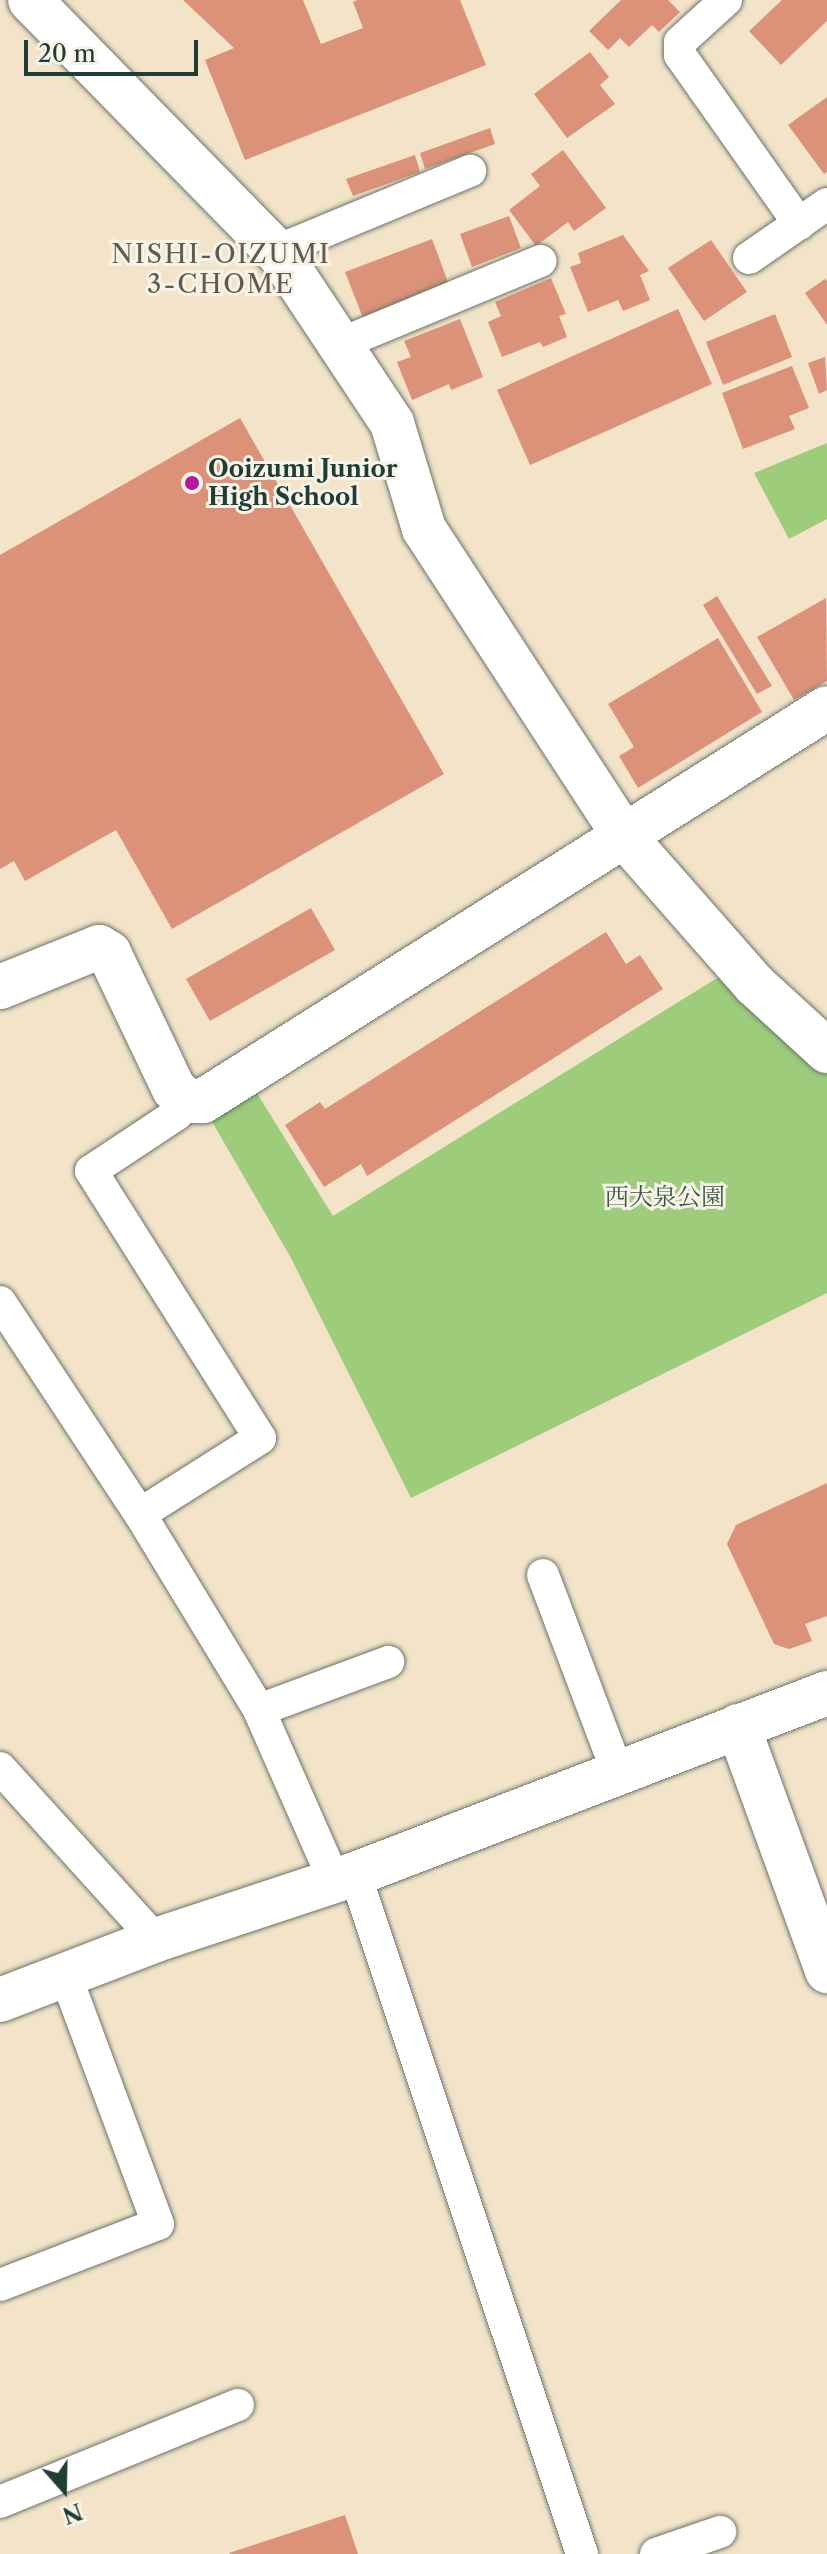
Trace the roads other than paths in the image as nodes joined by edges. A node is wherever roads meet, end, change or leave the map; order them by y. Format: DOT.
graph roads {
  1 [pos="30,0"];
  2 [pos="726,0"];
  3 [pos="470,171"];
  4 [pos="827,204"];
  5 [pos="799,224"];
  6 [pos="281,256"];
  7 [pos="749,258"];
  8 [pos="540,261"];
  9 [pos="340,344"];
  10 [pos="827,708"];
  11 [pos="624,836"];
  12 [pos="0,987"];
  13 [pos="822,1040"];
  14 [pos="188,1101"];
  15 [pos="0,1302"];
  16 [pos="140,1514"];
  17 [pos="543,1575"];
  18 [pos="388,1662"];
  19 [pos="827,1693"];
  20 [pos="259,1710"];
  21 [pos="738,1726"];
  22 [pos="0,1768"];
  23 [pos="618,1773"];
  24 [pos="344,1877"];
  25 [pos="156,1940"];
  26 [pos="827,1971"];
  27 [pos="66,1976"];
  28 [pos="0,2000"];
  29 [pos="0,2285"];
  30 [pos="238,2405"];
  31 [pos="0,2502"];
  32 [pos="720,2532"];
  33 [pos="582,2554"];
  34 [pos="656,2554"];
  1 -- 6 [label="street"];
  2 -- 5 [label="lane"];
  3 -- 6 [label="lane"];
  4 -- 5 [label="lane"];
  5 -- 7 [label="lane"];
  6 -- 9 [label="street"];
  8 -- 9 [label="lane"];
  9 -- 11 [label="street"];
  10 -- 11 [label="street"];
  11 -- 13 [label="street"];
  11 -- 14 [label="street"];
  12 -- 14 [label="street"];
  14 -- 16 [label="lane"];
  15 -- 16 [label="lane"];
  16 -- 20 [label="lane"];
  17 -- 23 [label="lane"];
  18 -- 20 [label="lane"];
  19 -- 21 [label="street"];
  20 -- 24 [label="lane"];
  21 -- 23 [label="street"];
  21 -- 26 [label="street"];
  22 -- 25 [label="lane"];
  23 -- 24 [label="street"];
  24 -- 25 [label="street"];
  24 -- 33 [label="lane"];
  25 -- 27 [label="street"];
  27 -- 28 [label="street"];
  27 -- 29 [label="lane"];
  30 -- 31 [label="lane"];
  32 -- 34 [label="lane"];
}
